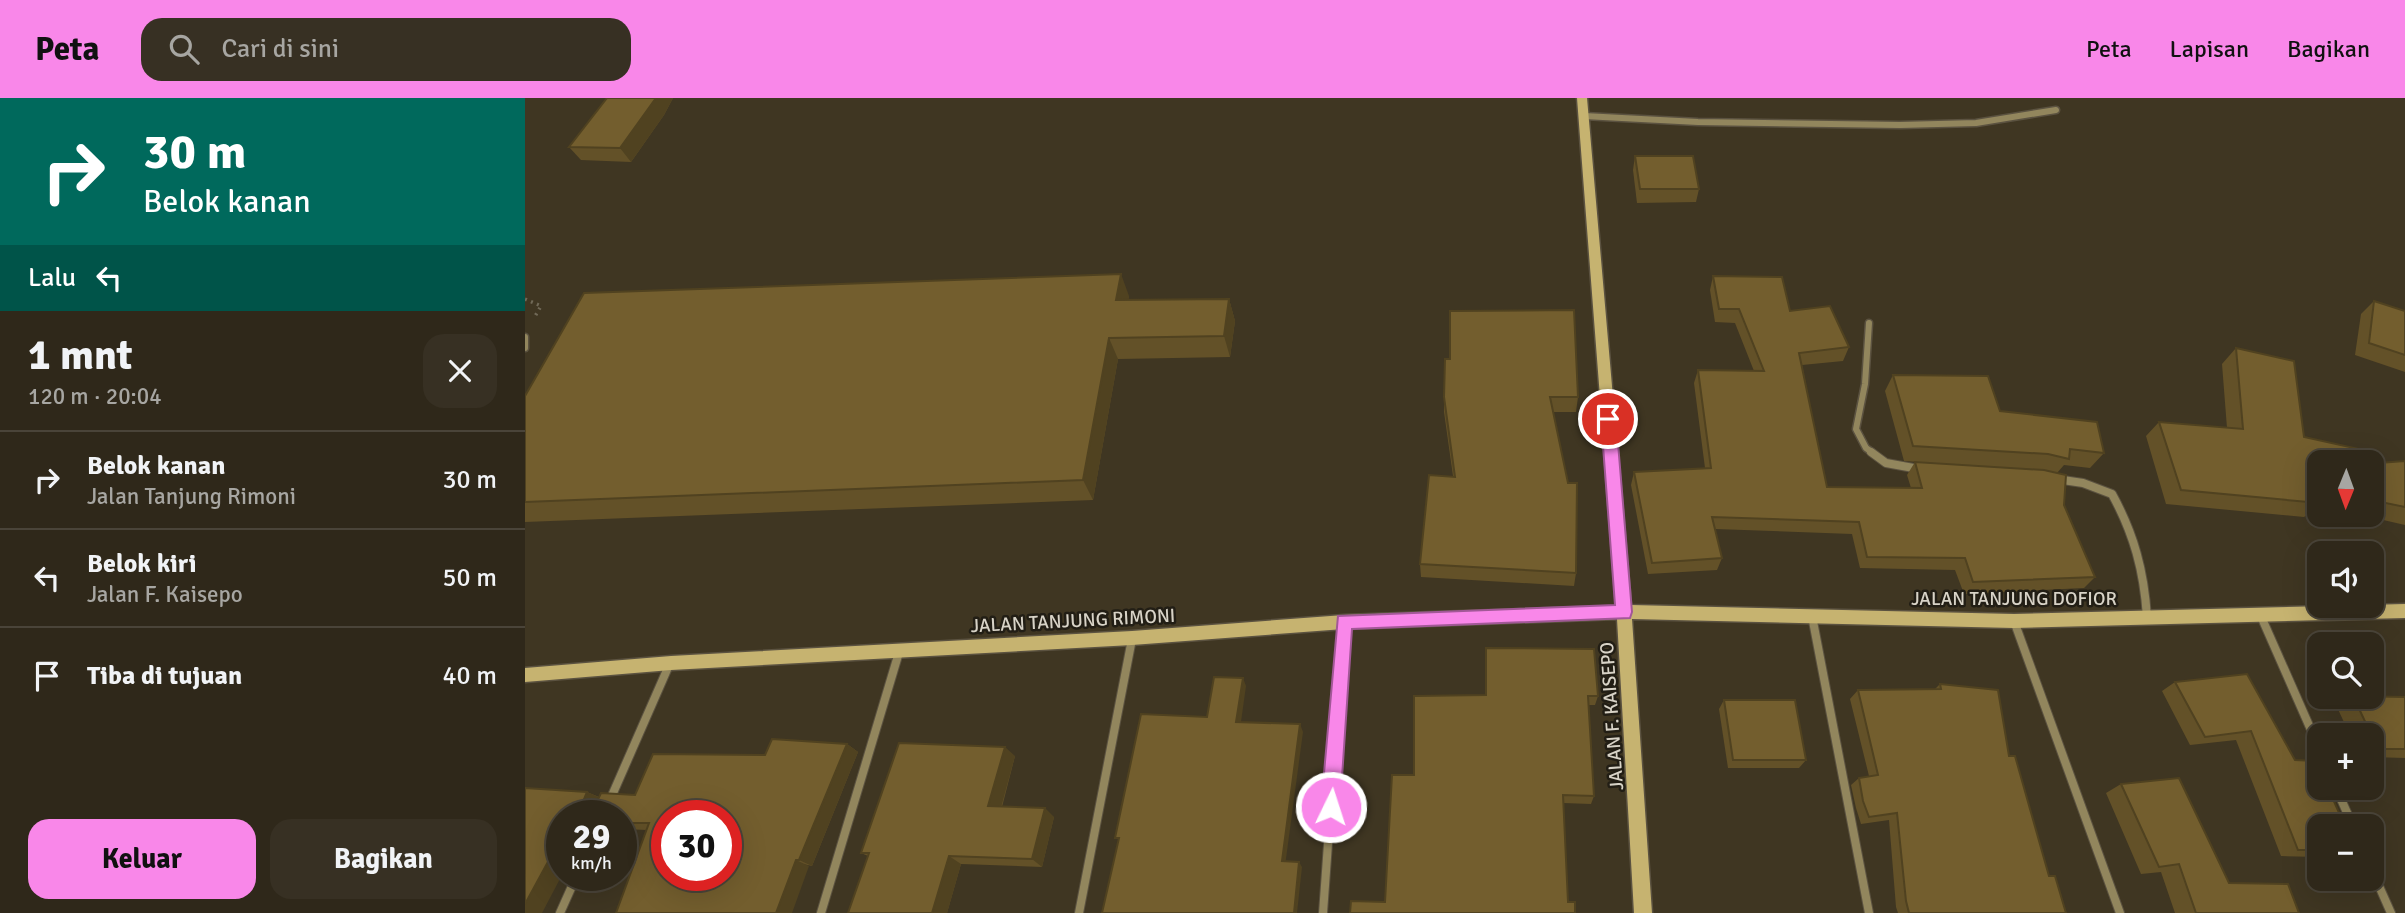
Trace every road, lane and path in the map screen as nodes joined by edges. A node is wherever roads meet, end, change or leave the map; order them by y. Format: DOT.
graph roads {
  1 [pos="1582,98"];
  2 [pos="2056,110"];
  3 [pos="1584,116"];
  4 [pos="525,299"];
  5 [pos="533,320"];
  6 [pos="1869,323"];
  7 [pos="525,337"];
  8 [pos="525,348"];
  9 [pos="1931,470"];
  10 [pos="2050,478"];
  11 [pos="2405,611"];
  12 [pos="1624,612"];
  13 [pos="2260,614"];
  14 [pos="1811,616"];
  15 [pos="2147,617"];
  16 [pos="2014,621"];
  17 [pos="1344,622"];
  18 [pos="1132,638"];
  19 [pos="900,648"];
  20 [pos="671,663"];
  21 [pos="525,675"];
  22 [pos="2308,723"];
  23 [pos="610,800"];
  24 [pos="570,891"];
  25 [pos="2381,891"];
  26 [pos="560,913"];
  27 [pos="821,913"];
  28 [pos="1079,913"];
  29 [pos="1323,913"];
  30 [pos="1643,913"];
  31 [pos="1869,913"];
  32 [pos="2120,913"];
  33 [pos="2391,913"];
  1 -- 3 [label="street, JALAN F. KAISEPO"];
  2 -- 3 [label="street"];
  3 -- 12 [label="street, JALAN F. KAISEPO"];
  4 -- 5 [label="path"];
  6 -- 9 [label="street"];
  7 -- 8 [label="street"];
  10 -- 15 [label="street"];
  11 -- 13 [label="street, JALAN TANJUNG DOFIOR"];
  12 -- 14 [label="street, JALAN TANJUNG DOFIOR"];
  12 -- 17 [label="street, JALAN TANJUNG RIMONI"];
  12 -- 30 [label="street, JALAN F. KAISEPO"];
  13 -- 15 [label="street, JALAN TANJUNG DOFIOR"];
  13 -- 22 [label="street"];
  14 -- 16 [label="street, JALAN TANJUNG DOFIOR"];
  14 -- 31 [label="street"];
  15 -- 16 [label="street, JALAN TANJUNG DOFIOR"];
  16 -- 32 [label="street"];
  17 -- 18 [label="street, JALAN TANJUNG RIMONI"];
  17 -- 29 [label="street"];
  18 -- 19 [label="street, JALAN TANJUNG RIMONI"];
  18 -- 28 [label="street"];
  19 -- 20 [label="street, JALAN TANJUNG RIMONI"];
  19 -- 27 [label="street"];
  20 -- 21 [label="street, JALAN TANJUNG RIMONI"];
  20 -- 23 [label="street"];
  24 -- 26 [label="street"];
  25 -- 33 [label="street"];
}
